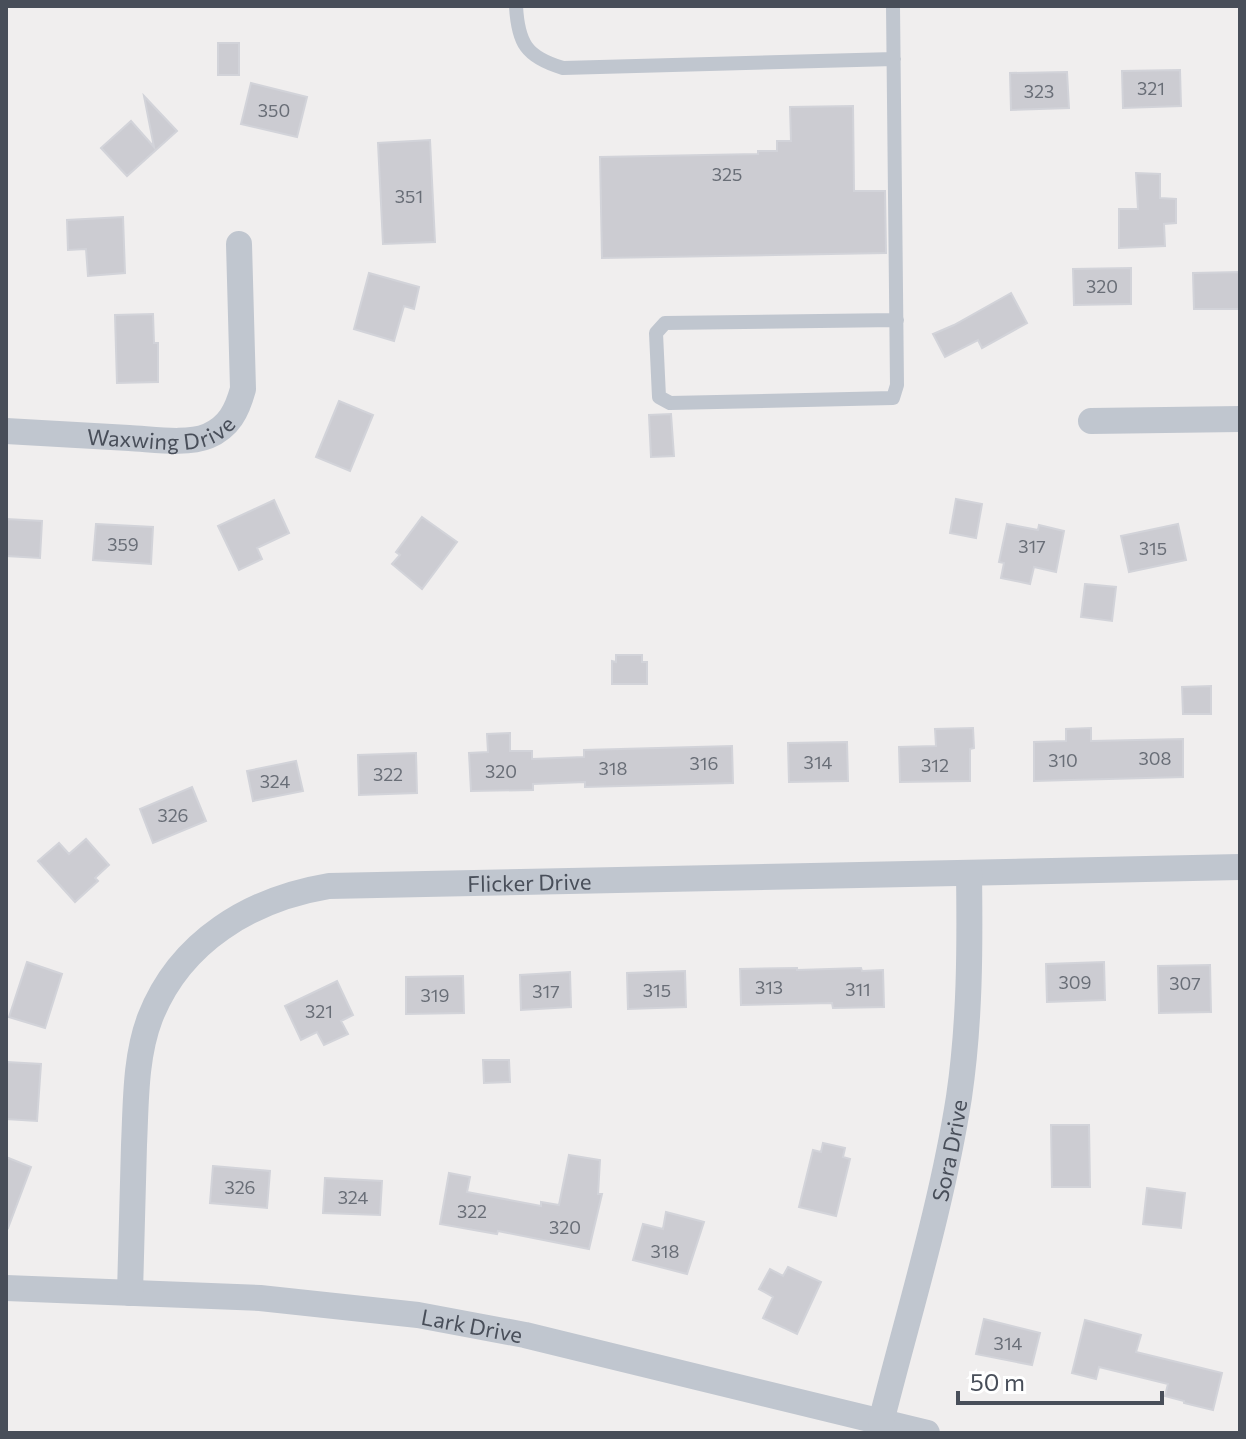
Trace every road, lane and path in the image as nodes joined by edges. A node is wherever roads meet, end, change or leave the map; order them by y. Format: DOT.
graph roads {
  1 [pos="516,6"];
  2 [pos="893,6"];
  3 [pos="894,59"];
  4 [pos="239,244"];
  5 [pos="897,320"];
  6 [pos="1240,419"];
  7 [pos="1091,421"];
  8 [pos="6,431"];
  9 [pos="1240,867"];
  10 [pos="969,873"];
  11 [pos="6,1288"];
  12 [pos="130,1293"];
  13 [pos="881,1422"];
  14 [pos="927,1433"];
  1 -- 3 [label="lane"];
  2 -- 3 [label="lane"];
  3 -- 5 [label="lane"];
  4 -- 8 [label="street, Waxwing Drive"];
  5 -- 5 [label="lane"];
  6 -- 7 [label="street"];
  9 -- 10 [label="street, Flicker Drive"];
  10 -- 12 [label="street, Flicker Drive"];
  10 -- 13 [label="street, Sora Drive"];
  11 -- 12 [label="street, Lark Drive"];
  12 -- 13 [label="street, Lark Drive"];
  13 -- 14 [label="street, Lark Drive"];
}
